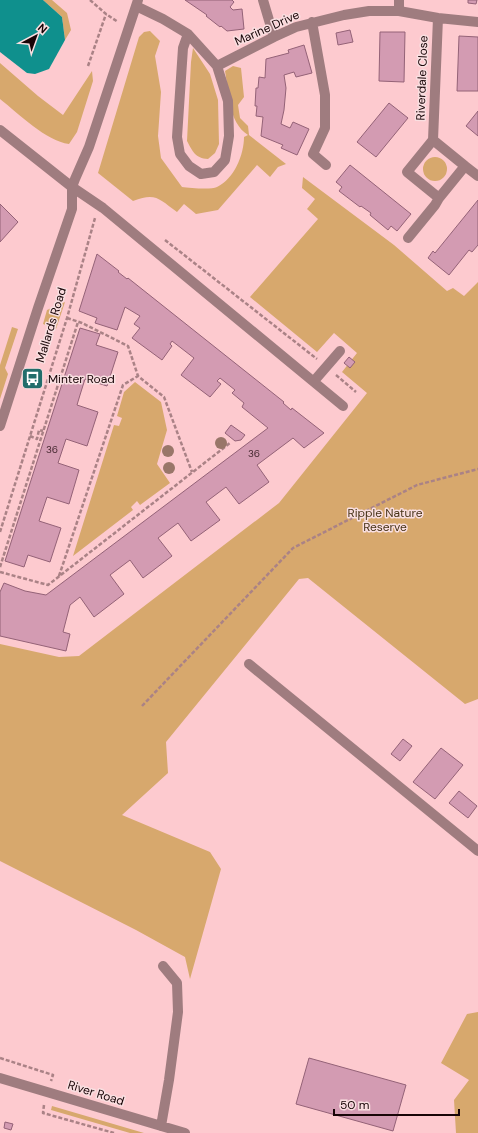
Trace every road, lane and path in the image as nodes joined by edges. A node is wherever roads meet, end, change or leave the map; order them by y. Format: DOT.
graph roads {
  1 [pos="90,0"];
  2 [pos="263,0"];
  3 [pos="400,0"];
  4 [pos="137,3"];
  5 [pos="399,11"];
  6 [pos="106,14"];
  7 [pos="438,18"];
  8 [pos="119,22"];
  9 [pos="312,22"];
  10 [pos="478,22"];
  11 [pos="188,34"];
  12 [pos="274,37"];
  13 [pos="88,66"];
  14 [pos="217,66"];
  15 [pos="0,130"];
  16 [pos="433,140"];
  17 [pos="326,165"];
  18 [pos="465,166"];
  19 [pos="478,176"];
  20 [pos="72,187"];
  21 [pos="439,198"];
  22 [pos="94,202"];
  23 [pos="163,238"];
  24 [pos="408,238"];
  25 [pos="67,318"];
  26 [pos="78,322"];
  27 [pos="340,351"];
  28 [pos="319,361"];
  29 [pos="333,373"];
  30 [pos="138,376"];
  31 [pos="314,381"];
  32 [pos="356,392"];
  33 [pos="343,406"];
  34 [pos="0,426"];
  35 [pos="43,431"];
  36 [pos="30,436"];
  37 [pos="230,443"];
  38 [pos="478,469"];
  39 [pos="192,472"];
  40 [pos="0,532"];
  41 [pos="0,567"];
  42 [pos="0,572"];
  43 [pos="59,576"];
  44 [pos="249,664"];
  45 [pos="142,706"];
  46 [pos="478,851"];
  47 [pos="162,966"];
  48 [pos="0,1058"];
  49 [pos="0,1078"];
  50 [pos="51,1080"];
  51 [pos="45,1103"];
  52 [pos="161,1126"];
  53 [pos="114,1133"];
  54 [pos="185,1133"];
  1 -- 6 [label="path"];
  2 -- 12 [label="street"];
  3 -- 5 [label="street"];
  4 -- 11 [label="street"];
  4 -- 20 [label="street, Mallards Road"];
  5 -- 7 [label="street, Marine Drive"];
  5 -- 9 [label="street, Marine Drive"];
  6 -- 8 [label="path"];
  6 -- 13 [label="path"];
  7 -- 10 [label="street, Marine Drive"];
  7 -- 16 [label="street, Riverdale Close"];
  9 -- 12 [label="street, Marine Drive"];
  9 -- 17 [label="street"];
  11 -- 14 [label="street"];
  11 -- 14 [label="street"];
  12 -- 14 [label="street, Marine Drive"];
  15 -- 20 [label="street"];
  16 -- 18 [label="street"];
  16 -- 21 [label="street"];
  18 -- 19 [label="street"];
  18 -- 21 [label="street"];
  20 -- 22 [label="street"];
  20 -- 34 [label="street, Mallards Road"];
  21 -- 24 [label="street"];
  22 -- 25 [label="path, Mallards Road"];
  22 -- 31 [label="street"];
  23 -- 28 [label="path"];
  25 -- 26 [label="path"];
  25 -- 36 [label="path, Mallards Road"];
  26 -- 30 [label="path"];
  26 -- 35 [label="path"];
  27 -- 31 [label="street"];
  29 -- 32 [label="path"];
  30 -- 39 [label="path"];
  30 -- 43 [label="path"];
  31 -- 33 [label="street"];
  35 -- 36 [label="path"];
  35 -- 41 [label="path"];
  36 -- 40 [label="path, Mallards Road"];
  37 -- 39 [label="path"];
  38 -- 45 [label="path"];
  39 -- 43 [label="path"];
  42 -- 43 [label="path"];
  44 -- 46 [label="street"];
  47 -- 52 [label="street"];
  48 -- 50 [label="path, River Road"];
  49 -- 52 [label="street, River Road"];
  51 -- 53 [label="path"];
  52 -- 54 [label="street, River Road"];
}
